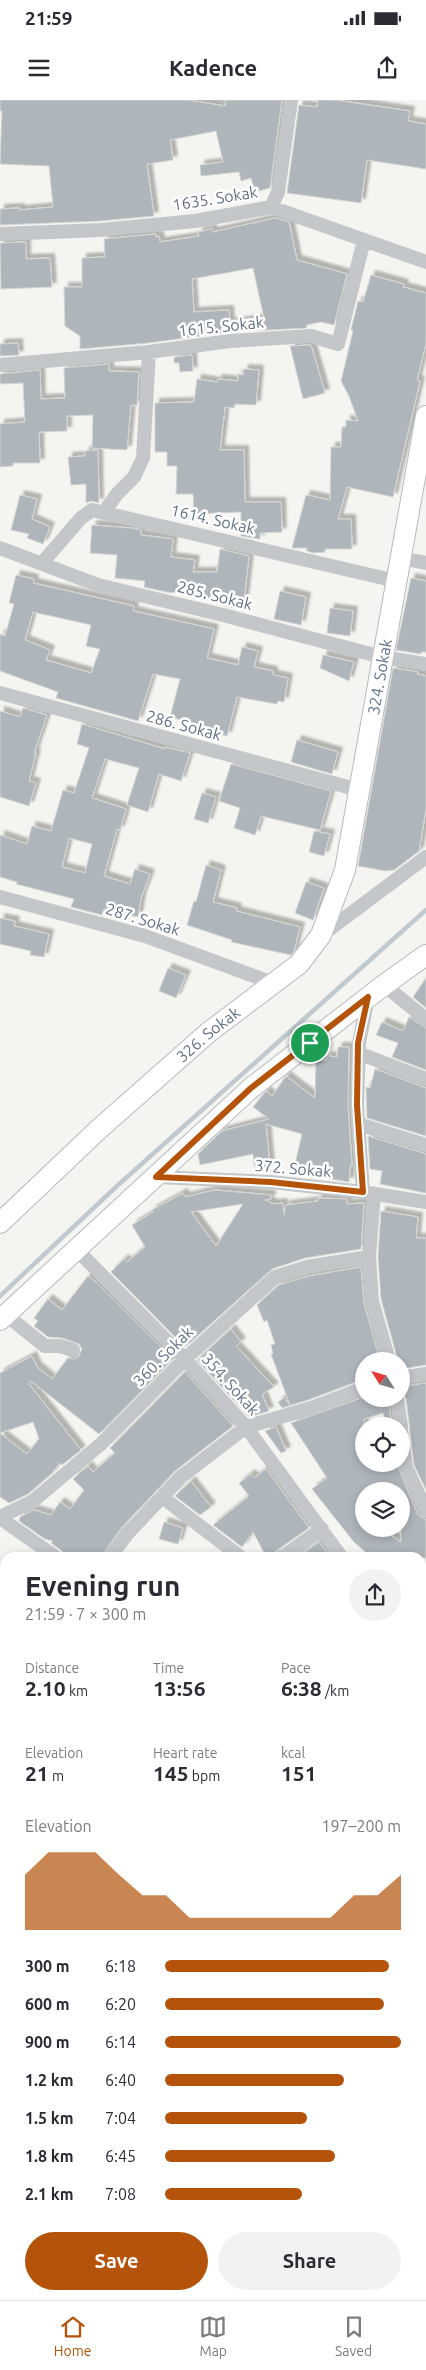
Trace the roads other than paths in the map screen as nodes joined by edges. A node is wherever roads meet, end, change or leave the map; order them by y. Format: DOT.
graph roads {
  1 [pos="291,100"];
  2 [pos="271,207"];
  3 [pos="0,234"];
  4 [pos="364,240"];
  5 [pos="426,262"];
  6 [pos="149,352"];
  7 [pos="0,365"];
  8 [pos="426,416"];
  9 [pos="421,466"];
  10 [pos="104,512"];
  11 [pos="0,548"];
  12 [pos="400,558"];
  13 [pos="42,563"];
  14 [pos="426,563"];
  15 [pos="396,581"];
  16 [pos="382,657"];
  17 [pos="426,664"];
  18 [pos="0,693"];
  19 [pos="359,790"];
  20 [pos="426,856"];
  21 [pos="0,896"];
  22 [pos="321,935"];
  23 [pos="426,955"];
  24 [pos="273,983"];
  25 [pos="376,991"];
  26 [pos="426,1019"];
  27 [pos="358,1053"];
  28 [pos="426,1080"];
  29 [pos="358,1124"];
  30 [pos="426,1145"];
  31 [pos="156,1177"];
  32 [pos="369,1193"];
  33 [pos="426,1202"];
  34 [pos="0,1223"];
  35 [pos="76,1249"];
  36 [pos="369,1257"];
  37 [pos="3,1318"];
  38 [pos="73,1350"];
  39 [pos="386,1352"];
  40 [pos="185,1359"];
  41 [pos="426,1374"];
  42 [pos="410,1377"];
  43 [pos="355,1391"];
  44 [pos="246,1427"];
  45 [pos="408,1472"];
  46 [pos="162,1496"];
  47 [pos="426,1511"];
  48 [pos="0,1517"];
  49 [pos="322,1529"];
  50 [pos="48,1552"];
  51 [pos="114,1552"];
  52 [pos="234,1552"];
  53 [pos="289,1552"];
  54 [pos="338,1552"];
  1 -- 2 [label="street"];
  2 -- 3 [label="street, 1635. Sokak"];
  2 -- 4 [label="street, 1635. Sokak"];
  4 -- 5 [label="street, 1635. Sokak"];
  4 -- 6 [label="street, 1615. Sokak"];
  6 -- 7 [label="street, 1615. Sokak"];
  6 -- 10 [label="street"];
  8 -- 9 [label="street, 324. Sokak"];
  9 -- 12 [label="street, 324. Sokak"];
  10 -- 13 [label="street, 1614. Sokak"];
  10 -- 15 [label="street, 1614. Sokak"];
  11 -- 13 [label="street, 285. Sokak"];
  12 -- 14 [label="street"];
  12 -- 15 [label="street, 324. Sokak"];
  13 -- 16 [label="street, 285. Sokak"];
  15 -- 16 [label="street, 324. Sokak"];
  16 -- 17 [label="street, 285. Sokak"];
  16 -- 19 [label="street, 324. Sokak"];
  18 -- 19 [label="street, 286. Sokak"];
  19 -- 22 [label="street, 324. Sokak"];
  20 -- 22 [label="street, 326. Sokak"];
  21 -- 24 [label="street, 287. Sokak"];
  22 -- 24 [label="street, 326. Sokak"];
  23 -- 25 [label="street"];
  24 -- 34 [label="street, 326. Sokak"];
  25 -- 26 [label="street"];
  25 -- 27 [label="street"];
  25 -- 31 [label="street"];
  27 -- 28 [label="street"];
  27 -- 29 [label="street"];
  29 -- 30 [label="street"];
  29 -- 32 [label="street"];
  31 -- 32 [label="street, 372. Sokak"];
  31 -- 35 [label="street"];
  32 -- 33 [label="street, 372. Sokak"];
  32 -- 36 [label="street"];
  35 -- 37 [label="street"];
  35 -- 40 [label="street, 354. Sokak"];
  36 -- 39 [label="street"];
  36 -- 40 [label="street, 360. Sokak"];
  37 -- 38 [label="street"];
  40 -- 44 [label="street, 354. Sokak"];
  40 -- 48 [label="street, 360. Sokak"];
  41 -- 42 [label="street"];
  43 -- 44 [label="street"];
  44 -- 46 [label="street"];
  44 -- 49 [label="street, 354. Sokak"];
  45 -- 47 [label="street"];
  46 -- 51 [label="street"];
  46 -- 52 [label="street"];
  48 -- 50 [label="street"];
  49 -- 53 [label="street"];
  49 -- 54 [label="street, 354. Sokak"];
}
